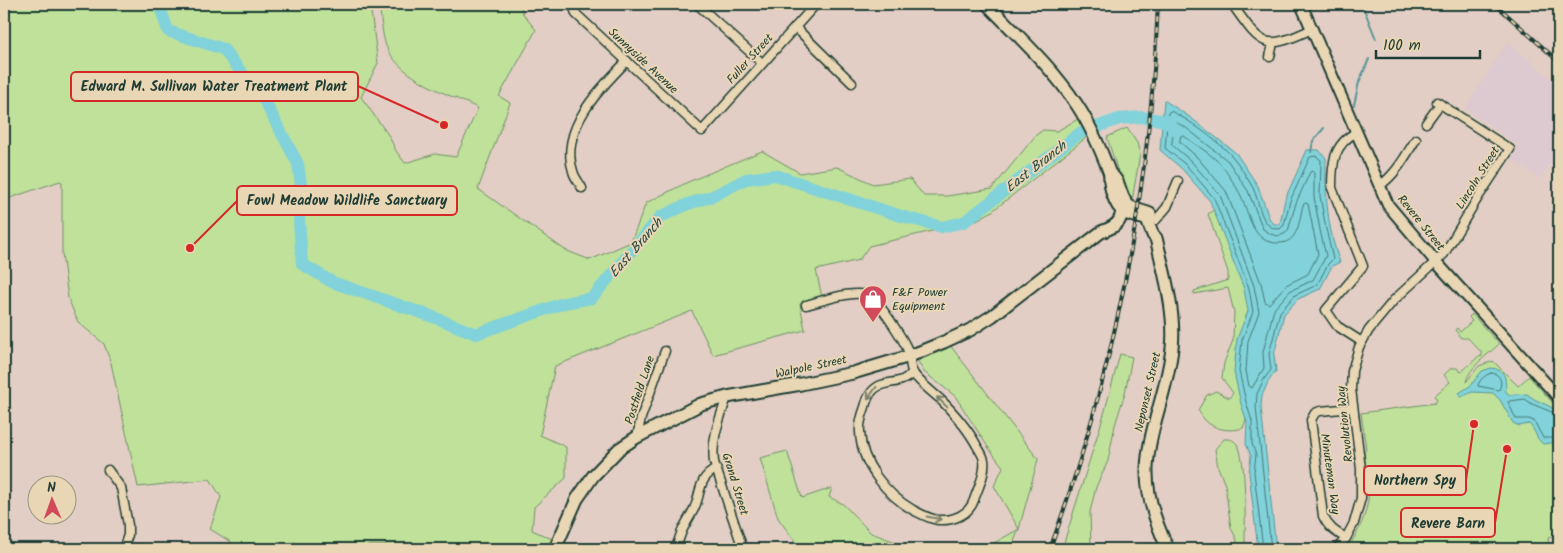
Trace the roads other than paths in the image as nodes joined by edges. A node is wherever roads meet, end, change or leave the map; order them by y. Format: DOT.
graph roads {
  1 [pos="697,4"];
  2 [pos="987,4"];
  3 [pos="1232,4"];
  4 [pos="1301,4"];
  5 [pos="573,5"];
  6 [pos="812,5"];
  7 [pos="795,28"];
  8 [pos="1312,29"];
  9 [pos="1273,43"];
  10 [pos="1270,57"];
  11 [pos="627,61"];
  12 [pos="762,64"];
  13 [pos="852,83"];
  14 [pos="1426,123"];
  15 [pos="702,130"];
  16 [pos="1357,132"];
  17 [pos="1416,139"];
  18 [pos="1178,181"];
  19 [pos="1379,186"];
  20 [pos="582,188"];
  21 [pos="1125,211"];
  22 [pos="1156,220"];
  23 [pos="1156,238"];
  24 [pos="1436,262"];
  25 [pos="806,305"];
  26 [pos="1362,342"];
  27 [pos="665,351"];
  28 [pos="910,356"];
  29 [pos="913,372"];
  30 [pos="726,397"];
  31 [pos="1559,398"];
  32 [pos="1353,408"];
  33 [pos="637,436"];
  34 [pos="716,469"];
  35 [pos="108,470"];
  36 [pos="1346,538"];
  37 [pos="123,549"];
  38 [pos="555,549"];
  39 [pos="675,549"];
  40 [pos="743,549"];
  41 [pos="1168,549"];
  42 [pos="1337,549"];
  1 -- 12 [label="street"];
  2 -- 21 [label="main road"];
  3 -- 9 [label="street"];
  4 -- 8 [label="street, Revere Street"];
  5 -- 11 [label="street, Sunnyside Avenue"];
  6 -- 7 [label="street, Fuller Street"];
  7 -- 12 [label="street, Fuller Street"];
  7 -- 13 [label="street"];
  8 -- 9 [label="street"];
  8 -- 16 [label="street, Revere Street"];
  9 -- 10 [label="street"];
  11 -- 15 [label="street, Sunnyside Avenue"];
  11 -- 20 [label="street"];
  12 -- 15 [label="street, Fuller Street"];
  14 -- 24 [label="street, Lincoln Street"];
  16 -- 19 [label="street, Revere Street"];
  16 -- 26 [label="street"];
  17 -- 19 [label="street"];
  18 -- 22 [label="street"];
  19 -- 24 [label="street, Revere Street"];
  21 -- 22 [label="main road"];
  21 -- 23 [label="main road, Neponset Street"];
  21 -- 28 [label="main road, Walpole Street"];
  22 -- 23 [label="main road, Neponset Street"];
  23 -- 41 [label="main road, Neponset Street"];
  24 -- 26 [label="street, Revolution Way"];
  24 -- 31 [label="street, Revere Street"];
  25 -- 28 [label="street"];
  26 -- 32 [label="street, Revolution Way"];
  27 -- 33 [label="street, Postfield Lane"];
  28 -- 29 [label="street"];
  28 -- 30 [label="main road, Walpole Street"];
  29 -- 29 [label="street, one-way"];
  30 -- 33 [label="main road, Walpole Street"];
  30 -- 34 [label="street, Grand Street"];
  32 -- 36 [label="street, Revolution Way"];
  32 -- 36 [label="street, Minuteman Way"];
  33 -- 38 [label="main road, Walpole Street"];
  34 -- 39 [label="street"];
  34 -- 40 [label="street, Grand Street"];
  35 -- 37 [label="street"];
  36 -- 42 [label="street, Revolution Way"];
}
